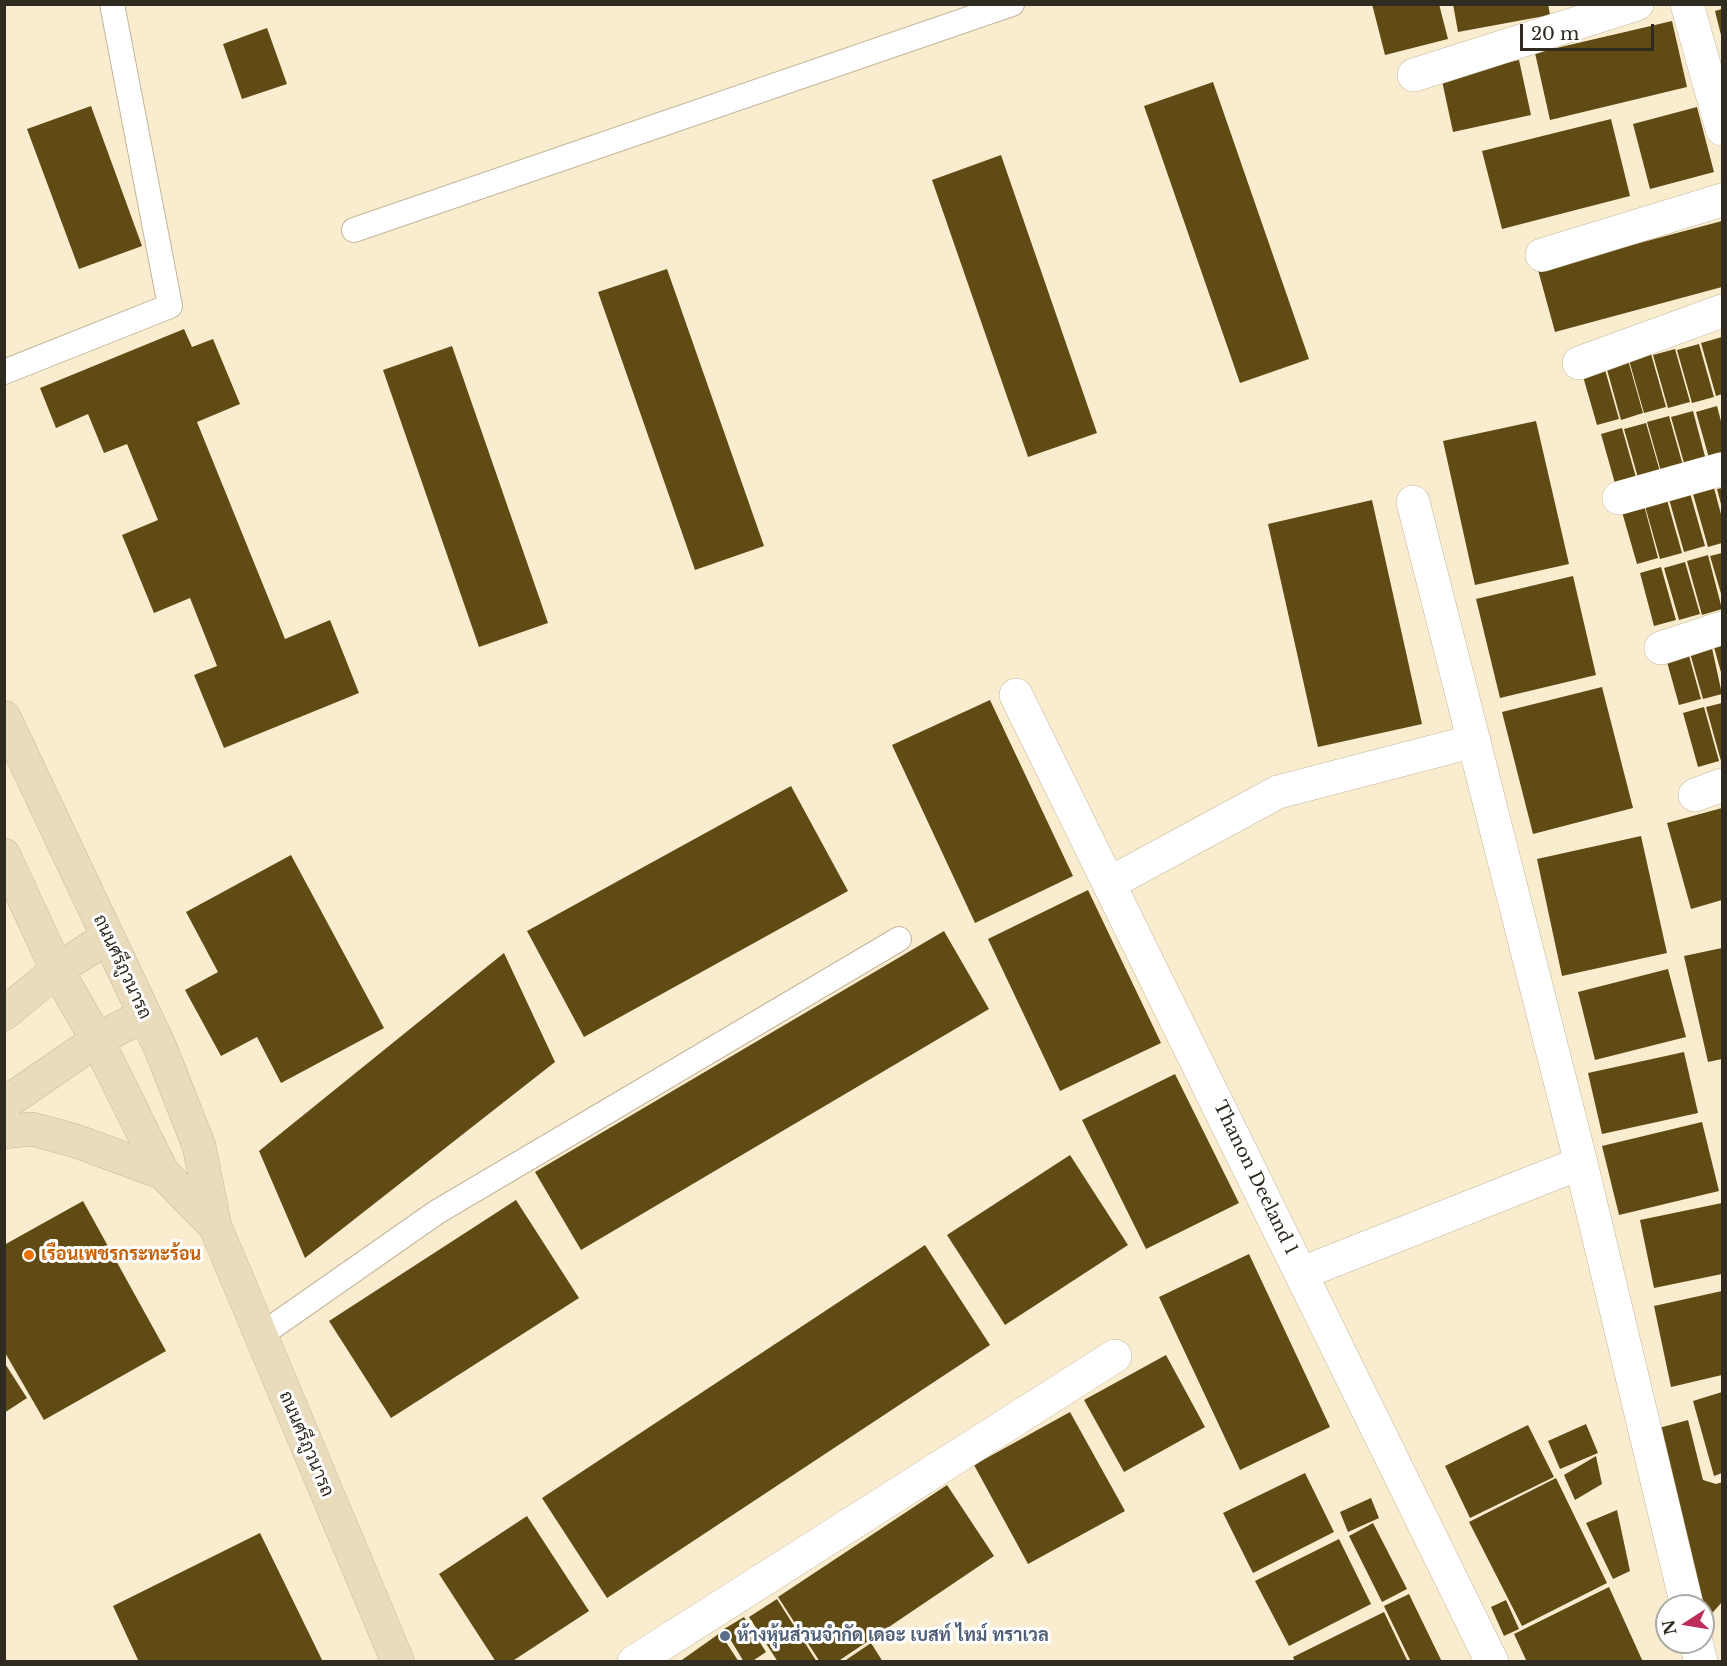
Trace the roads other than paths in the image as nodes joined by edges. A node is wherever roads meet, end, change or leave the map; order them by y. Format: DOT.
graph roads {
  1 [pos="112,4"];
  2 [pos="1012,4"];
  3 [pos="1637,4"];
  4 [pos="1687,4"];
  5 [pos="1414,75"];
  6 [pos="1722,129"];
  7 [pos="1722,200"];
  8 [pos="354,230"];
  9 [pos="1542,255"];
  10 [pos="1722,311"];
  11 [pos="1580,363"];
  12 [pos="4,372"];
  13 [pos="1722,469"];
  14 [pos="1619,498"];
  15 [pos="1413,502"];
  16 [pos="1722,628"];
  17 [pos="1661,648"];
  18 [pos="1016,695"];
  19 [pos="4,717"];
  20 [pos="1474,741"];
  21 [pos="4,855"];
  22 [pos="1110,883"];
  23 [pos="108,937"];
  24 [pos="899,939"];
  25 [pos="57,969"];
  26 [pos="4,1014"];
  27 [pos="144,1015"];
  28 [pos="97,1040"];
  29 [pos="4,1104"];
  30 [pos="4,1132"];
  31 [pos="1581,1163"];
  32 [pos="164,1173"];
  33 [pos="215,1226"];
  34 [pos="1302,1272"];
  35 [pos="261,1335"];
  36 [pos="1115,1356"];
  37 [pos="1684,1594"];
  38 [pos="398,1662"];
  39 [pos="634,1662"];
  40 [pos="1492,1662"];
  1 -- 12 [label="lane"];
  2 -- 8 [label="lane"];
  3 -- 5 [label="street"];
  4 -- 6 [label="street"];
  7 -- 9 [label="street"];
  10 -- 11 [label="street"];
  13 -- 14 [label="street"];
  15 -- 20 [label="street"];
  16 -- 17 [label="street"];
  18 -- 22 [label="street, Thanon Deeland 1"];
  19 -- 23 [label="main road, ถนนศรีภูวนารถ"];
  20 -- 22 [label="street"];
  20 -- 31 [label="street"];
  21 -- 25 [label="main road, ถนนศรีภูวนารถ"];
  22 -- 34 [label="street, Thanon Deeland 1"];
  23 -- 25 [label="main road"];
  23 -- 27 [label="main road, ถนนศรีภูวนารถ"];
  24 -- 35 [label="lane"];
  25 -- 26 [label="main road"];
  25 -- 28 [label="main road, ถนนศรีภูวนารถ"];
  27 -- 28 [label="main road"];
  27 -- 33 [label="main road, ถนนศรีภูวนารถ"];
  28 -- 29 [label="main road"];
  28 -- 32 [label="main road, ถนนศรีภูวนารถ"];
  30 -- 32 [label="main road"];
  31 -- 34 [label="street"];
  31 -- 37 [label="street"];
  32 -- 33 [label="main road, ถนนศรีภูวนารถ"];
  33 -- 35 [label="main road, ถนนศรีภูวนารถ"];
  34 -- 40 [label="street, Thanon Deeland 1"];
  35 -- 38 [label="main road, ถนนศรีภูวนารถ"];
  36 -- 39 [label="street"];
}
